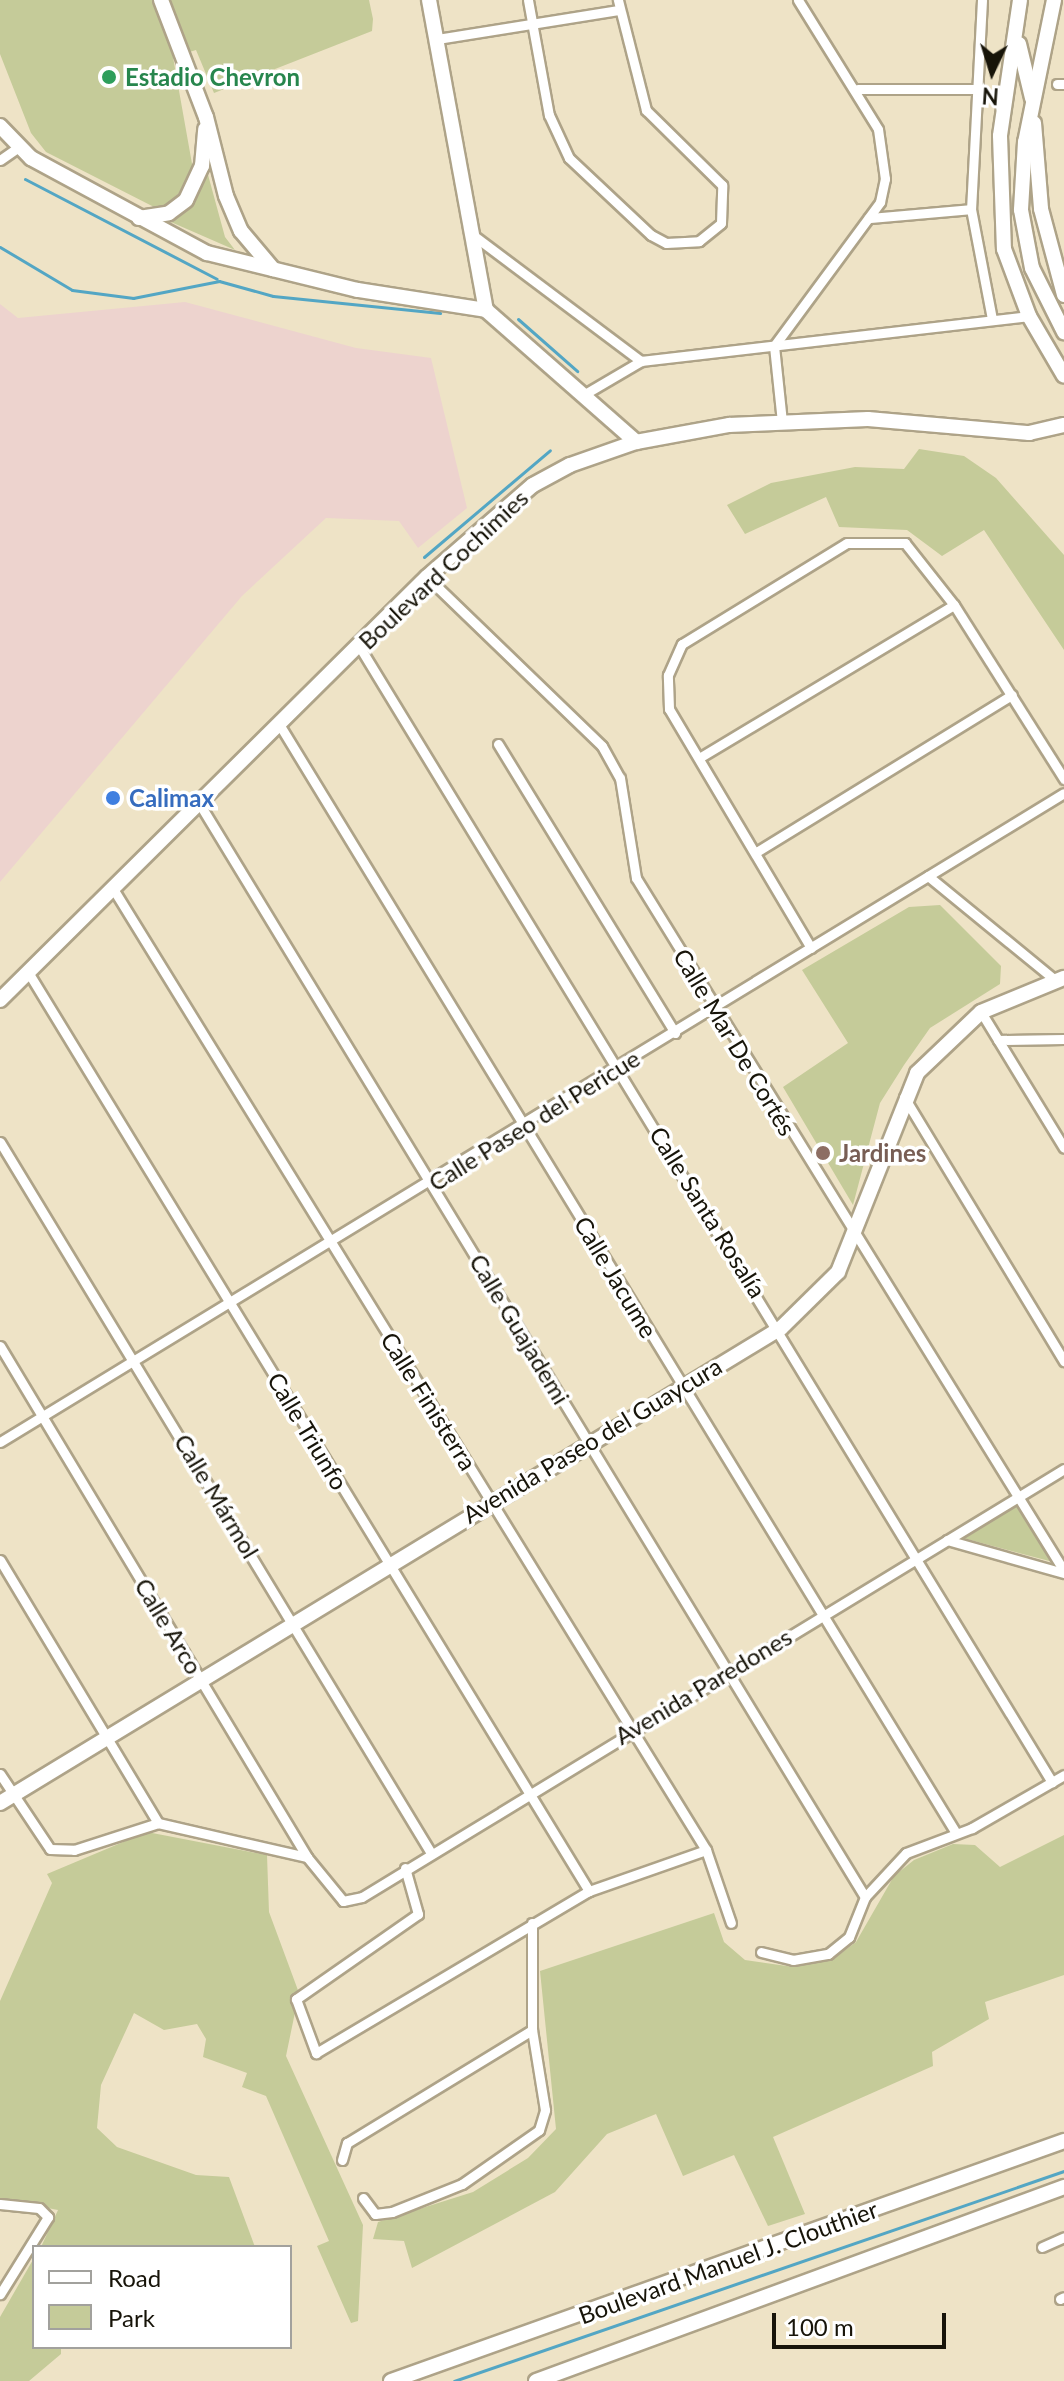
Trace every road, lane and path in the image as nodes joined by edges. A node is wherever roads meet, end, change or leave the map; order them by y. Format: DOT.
graph roads {
  1 [pos="161,0"];
  2 [pos="429,0"];
  3 [pos="528,0"];
  4 [pos="798,0"];
  5 [pos="982,0"];
  6 [pos="1020,0"];
  7 [pos="1054,0"];
  8 [pos="619,5"];
  9 [pos="532,24"];
  10 [pos="437,39"];
  11 [pos="1018,39"];
  12 [pos="858,89"];
  13 [pos="976,89"];
  14 [pos="1033,104"];
  15 [pos="206,117"];
  16 [pos="0,126"];
  17 [pos="17,148"];
  18 [pos="0,160"];
  19 [pos="971,209"];
  20 [pos="135,218"];
  21 [pos="869,218"];
  22 [pos="477,238"];
  23 [pos="276,272"];
  24 [pos="1064,295"];
  25 [pos="486,310"];
  26 [pos="1029,316"];
  27 [pos="992,319"];
  28 [pos="1064,332"];
  29 [pos="774,346"];
  30 [pos="641,361"];
  31 [pos="1064,376"];
  32 [pos="583,395"];
  33 [pos="782,422"];
  34 [pos="1063,428"];
  35 [pos="636,442"];
  36 [pos="427,577"];
  37 [pos="954,605"];
  38 [pos="359,646"];
  39 [pos="1012,695"];
  40 [pos="279,724"];
  41 [pos="498,744"];
  42 [pos="699,758"];
  43 [pos="1064,779"];
  44 [pos="1064,793"];
  45 [pos="199,803"];
  46 [pos="758,851"];
  47 [pos="928,876"];
  48 [pos="111,886"];
  49 [pos="811,948"];
  50 [pos="28,972"];
  51 [pos="1060,979"];
  52 [pos="0,1000"];
  53 [pos="715,1008"];
  54 [pos="981,1012"];
  55 [pos="675,1033"];
  56 [pos="1064,1039"];
  57 [pos="998,1040"];
  58 [pos="618,1068"];
  59 [pos="903,1094"];
  60 [pos="527,1125"];
  61 [pos="0,1142"];
  62 [pos="1064,1148"];
  63 [pos="431,1184"];
  64 [pos="855,1239"];
  65 [pos="331,1243"];
  66 [pos="232,1303"];
  67 [pos="781,1328"];
  68 [pos="0,1346"];
  69 [pos="136,1360"];
  70 [pos="1064,1361"];
  71 [pos="680,1385"];
  72 [pos="42,1417"];
  73 [pos="588,1440"];
  74 [pos="0,1442"];
  75 [pos="1064,1469"];
  76 [pos="1020,1497"];
  77 [pos="491,1501"];
  78 [pos="947,1540"];
  79 [pos="915,1558"];
  80 [pos="0,1560"];
  81 [pos="387,1565"];
  82 [pos="1064,1572"];
  83 [pos="823,1614"];
  84 [pos="293,1622"];
  85 [pos="728,1672"];
  86 [pos="202,1679"];
  87 [pos="629,1731"];
  88 [pos="107,1738"];
  89 [pos="0,1774"];
  90 [pos="1064,1775"];
  91 [pos="1052,1782"];
  92 [pos="530,1792"];
  93 [pos="6,1800"];
  94 [pos="158,1823"];
  95 [pos="954,1830"];
  96 [pos="706,1850"];
  97 [pos="431,1853"];
  98 [pos="307,1857"];
  99 [pos="405,1868"];
  100 [pos="589,1891"];
  101 [pos="865,1897"];
  102 [pos="343,1901"];
  103 [pos="532,1923"];
  104 [pos="731,1923"];
  105 [pos="761,1952"];
  106 [pos="532,2030"];
  107 [pos="1064,2141"];
  108 [pos="342,2160"];
  109 [pos="1064,2187"];
  110 [pos="363,2198"];
  111 [pos="0,2204"];
  112 [pos="1064,2237"];
  113 [pos="1042,2247"];
  114 [pos="0,2294"];
  115 [pos="391,2381"];
  116 [pos="536,2381"];
  1 -- 15 [label="main road"];
  2 -- 10 [label="main road"];
  3 -- 9 [label="street"];
  4 -- 12 [label="street"];
  5 -- 13 [label="street"];
  6 -- 11 [label="main road"];
  7 -- 14 [label="main road"];
  8 -- 9 [label="street"];
  8 -- 9 [label="street"];
  9 -- 10 [label="street"];
  10 -- 22 [label="main road"];
  11 -- 14 [label="main road"];
  11 -- 26 [label="main road"];
  12 -- 13 [label="street"];
  12 -- 21 [label="street"];
  13 -- 19 [label="street"];
  14 -- 24 [label="main road"];
  14 -- 28 [label="main road"];
  15 -- 20 [label="main road"];
  15 -- 23 [label="main road"];
  16 -- 17 [label="main road"];
  17 -- 18 [label="street"];
  17 -- 20 [label="main road"];
  19 -- 21 [label="street"];
  19 -- 27 [label="street"];
  20 -- 23 [label="main road"];
  21 -- 29 [label="street"];
  22 -- 25 [label="main road"];
  22 -- 30 [label="street"];
  23 -- 25 [label="main road"];
  25 -- 32 [label="main road"];
  26 -- 27 [label="street"];
  26 -- 31 [label="main road"];
  27 -- 29 [label="street"];
  29 -- 30 [label="street"];
  29 -- 33 [label="street"];
  30 -- 32 [label="street"];
  32 -- 35 [label="main road"];
  33 -- 34 [label="main road, Boulevard Cochimies"];
  33 -- 35 [label="main road, Boulevard Cochimies"];
  35 -- 36 [label="main road, Boulevard Cochimies"];
  36 -- 38 [label="main road, Boulevard Cochimies"];
  36 -- 53 [label="street, Calle Mar De Cortés"];
  37 -- 39 [label="street"];
  37 -- 42 [label="street"];
  37 -- 42 [label="street"];
  38 -- 40 [label="main road, Boulevard Cochimies"];
  38 -- 58 [label="street, Calle Santa Rosalía"];
  39 -- 43 [label="street"];
  39 -- 46 [label="street"];
  40 -- 45 [label="main road, Boulevard Cochimies"];
  40 -- 60 [label="street, Calle Jacume"];
  41 -- 55 [label="street"];
  42 -- 46 [label="street"];
  44 -- 47 [label="street, Calle Paseo del Pericue"];
  45 -- 48 [label="main road, Boulevard Cochimies"];
  45 -- 63 [label="street, Calle Guajademi"];
  46 -- 49 [label="street"];
  47 -- 49 [label="street, Calle Paseo del Pericue"];
  47 -- 51 [label="street"];
  48 -- 50 [label="main road, Boulevard Cochimies"];
  48 -- 65 [label="street, Calle Finisterra"];
  49 -- 53 [label="street, Calle Paseo del Pericue"];
  50 -- 52 [label="main road, Boulevard Cochimies"];
  50 -- 66 [label="street, Calle Triunfo"];
  51 -- 54 [label="main road, Avenida Paseo del Guaycura"];
  53 -- 55 [label="street, Calle Paseo del Pericue"];
  53 -- 64 [label="street, Calle Mar De Cortés"];
  54 -- 57 [label="street"];
  54 -- 59 [label="main road, Avenida Paseo del Guaycura"];
  55 -- 58 [label="street, Calle Paseo del Pericue"];
  56 -- 57 [label="street"];
  57 -- 62 [label="street"];
  58 -- 60 [label="street, Calle Paseo del Pericue"];
  58 -- 67 [label="street, Calle Santa Rosalía"];
  59 -- 64 [label="main road, Avenida Paseo del Guaycura"];
  59 -- 70 [label="street"];
  60 -- 63 [label="street, Calle Paseo del Pericue"];
  60 -- 71 [label="street, Calle Jacume"];
  61 -- 69 [label="street, Calle Mármol"];
  63 -- 65 [label="street, Calle Paseo del Pericue"];
  63 -- 73 [label="street, Calle Guajademi"];
  64 -- 67 [label="main road, Avenida Paseo del Guaycura"];
  64 -- 76 [label="street, Calle Mar De Cortés"];
  65 -- 66 [label="street, Calle Paseo del Pericue"];
  65 -- 77 [label="street, Calle Finisterra"];
  66 -- 69 [label="street, Calle Paseo del Pericue"];
  66 -- 81 [label="street, Calle Triunfo"];
  67 -- 71 [label="main road, Avenida Paseo del Guaycura"];
  67 -- 79 [label="street, Calle Santa Rosalía"];
  68 -- 72 [label="street, Calle Arco"];
  69 -- 72 [label="street, Calle Paseo del Pericue"];
  69 -- 84 [label="street, Calle Mármol"];
  71 -- 73 [label="main road, Avenida Paseo del Guaycura"];
  71 -- 83 [label="street, Calle Jacume"];
  72 -- 74 [label="street, Calle Paseo del Pericue"];
  72 -- 86 [label="street, Calle Arco"];
  73 -- 77 [label="main road, Avenida Paseo del Guaycura"];
  73 -- 85 [label="street, Calle Guajademi"];
  75 -- 76 [label="street, Avenida Paredones"];
  76 -- 78 [label="street, Avenida Paredones"];
  76 -- 82 [label="street, Calle Mar De Cortés"];
  77 -- 81 [label="main road, Avenida Paseo del Guaycura"];
  77 -- 87 [label="street, Calle Finisterra"];
  78 -- 79 [label="street, Avenida Paredones"];
  78 -- 82 [label="street"];
  79 -- 83 [label="street, Avenida Paredones"];
  79 -- 91 [label="street, Calle Santa Rosalía"];
  80 -- 88 [label="street"];
  81 -- 84 [label="main road, Avenida Paseo del Guaycura"];
  81 -- 92 [label="street, Calle Triunfo"];
  83 -- 85 [label="street, Avenida Paredones"];
  83 -- 95 [label="street, Calle Jacume"];
  84 -- 86 [label="main road, Avenida Paseo del Guaycura"];
  84 -- 97 [label="street, Calle Mármol"];
  85 -- 87 [label="street, Avenida Paredones"];
  85 -- 101 [label="street, Calle Guajademi"];
  86 -- 88 [label="main road, Avenida Paseo del Guaycura"];
  86 -- 98 [label="street, Calle Arco"];
  87 -- 92 [label="street, Avenida Paredones"];
  87 -- 96 [label="street, Calle Finisterra"];
  88 -- 93 [label="main road, Avenida Paseo del Guaycura"];
  88 -- 94 [label="street"];
  89 -- 93 [label="street"];
  90 -- 91 [label="street"];
  91 -- 95 [label="street"];
  92 -- 97 [label="street, Avenida Paredones"];
  92 -- 100 [label="street, Calle Triunfo"];
  93 -- 94 [label="street"];
  94 -- 98 [label="street"];
  95 -- 101 [label="street"];
  96 -- 100 [label="street"];
  96 -- 104 [label="street, Calle Finisterra"];
  97 -- 99 [label="street, Avenida Paredones"];
  98 -- 102 [label="street, Calle Arco"];
  99 -- 102 [label="street, Avenida Paredones"];
  99 -- 103 [label="street"];
  100 -- 103 [label="street"];
  101 -- 105 [label="street"];
  103 -- 106 [label="street"];
  106 -- 108 [label="street"];
  106 -- 110 [label="street"];
  107 -- 115 [label="main road, Boulevard Manuel J. Clouthier"];
  109 -- 116 [label="main road, Boulevard Manuel J. Clouthier"];
  111 -- 114 [label="street"];
  112 -- 113 [label="street"];
}
